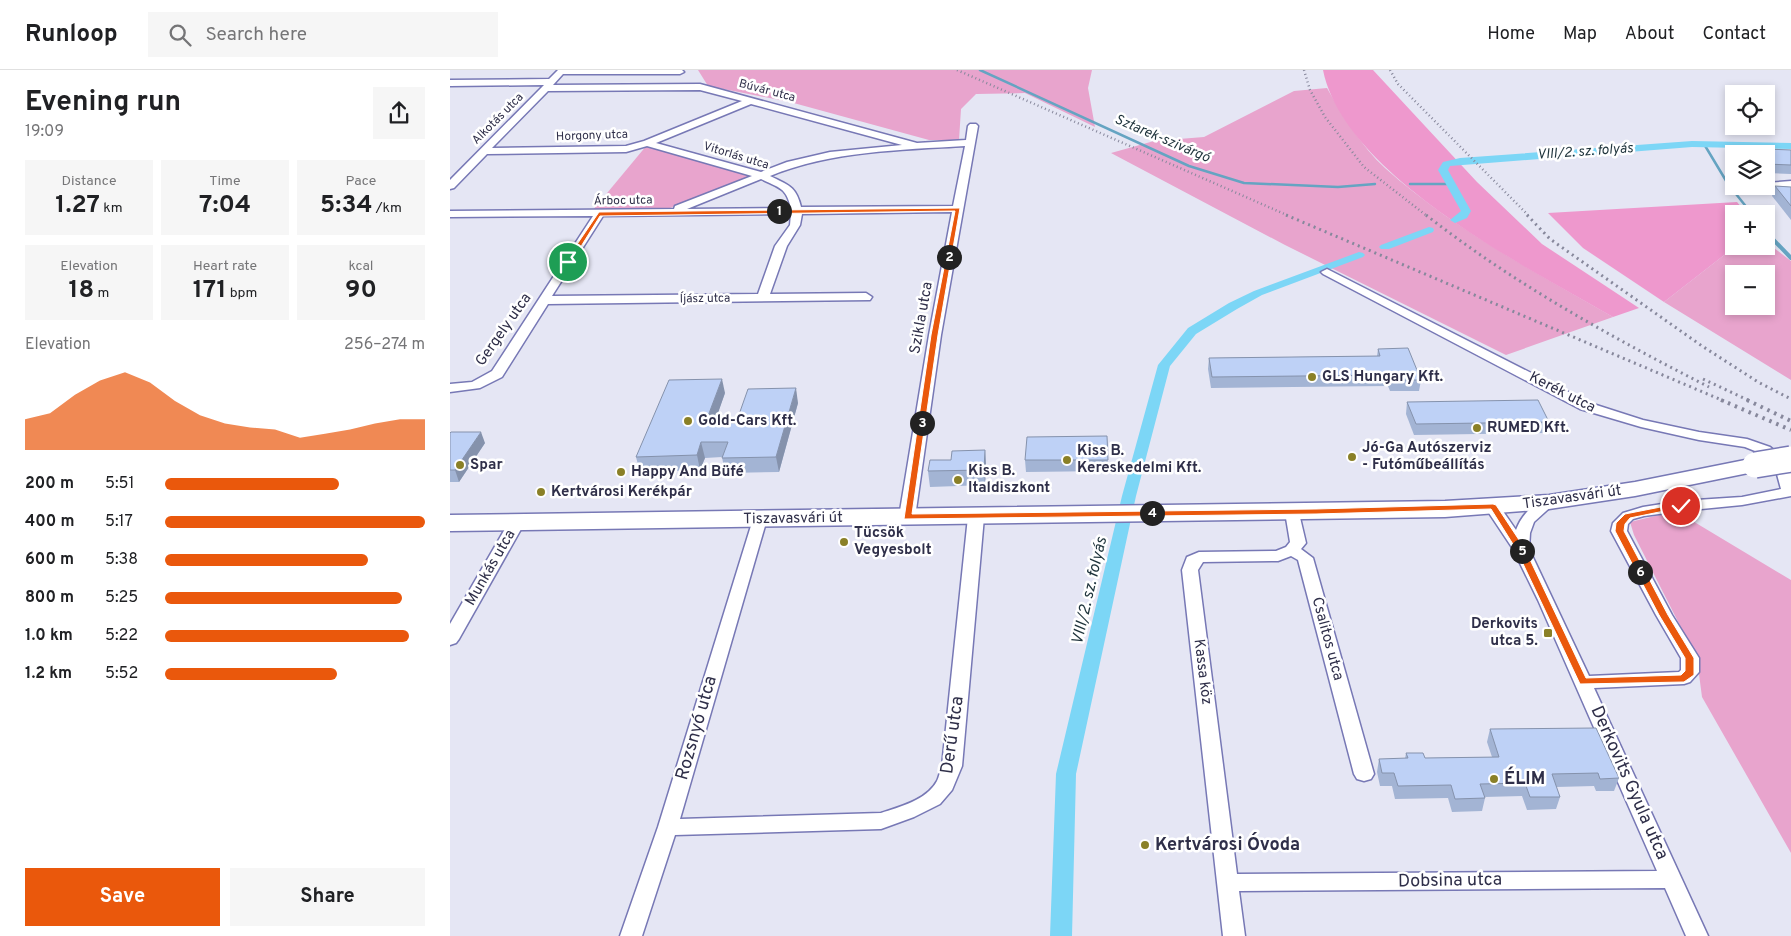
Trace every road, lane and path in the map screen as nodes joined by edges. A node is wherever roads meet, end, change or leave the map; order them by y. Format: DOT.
graph roads {
  1 [pos="562,71"];
  2 [pos="680,72"];
  3 [pos="450,83"];
  4 [pos="549,85"];
  5 [pos="752,100"];
  6 [pos="973,126"];
  7 [pos="647,142"];
  8 [pos="970,143"];
  9 [pos="917,146"];
  10 [pos="484,151"];
  11 [pos="761,175"];
  12 [pos="1791,184"];
  13 [pos="1775,185"];
  14 [pos="450,186"];
  15 [pos="958,209"];
  16 [pos="797,211"];
  17 [pos="665,212"];
  18 [pos="450,214"];
  19 [pos="599,214"];
  20 [pos="1327,272"];
  21 [pos="866,297"];
  22 [pos="764,298"];
  23 [pos="544,300"];
  24 [pos="450,388"];
  25 [pos="1791,459"];
  26 [pos="1790,492"];
  27 [pos="1549,502"];
  28 [pos="1493,507"];
  29 [pos="1293,512"];
  30 [pos="907,517"];
  31 [pos="976,517"];
  32 [pos="759,519"];
  33 [pos="516,522"];
  34 [pos="450,523"];
  35 [pos="1521,549"];
  36 [pos="1292,550"];
  37 [pos="450,640"];
  38 [pos="1583,682"];
  39 [pos="1364,774"];
  40 [pos="668,827"];
  41 [pos="1672,879"];
  42 [pos="1228,883"];
  43 [pos="632,936"];
  44 [pos="1234,936"];
  45 [pos="1697,936"];
  1 -- 2 [label="street"];
  1 -- 4 [label="street, Alkotás utca"];
  3 -- 4 [label="street, Búvár utca"];
  4 -- 5 [label="street, Búvár utca"];
  4 -- 10 [label="street, Alkotás utca"];
  5 -- 7 [label="street, Horgony utca"];
  5 -- 9 [label="street, Búvár utca"];
  6 -- 8 [label="street, Szikla utca"];
  7 -- 10 [label="street, Horgony utca"];
  7 -- 11 [label="street, Vitorlás utca"];
  8 -- 9 [label="street, Búvár utca"];
  8 -- 15 [label="street, Szikla utca"];
  9 -- 11 [label="street, Búvár utca"];
  10 -- 14 [label="street, Alkotás utca"];
  11 -- 16 [label="street, Vitorlás utca"];
  11 -- 17 [label="street, Búvár utca"];
  12 -- 13 [label="street"];
  15 -- 16 [label="street, Árboc utca"];
  15 -- 30 [label="street, Szikla utca"];
  16 -- 17 [label="street, Árboc utca"];
  16 -- 22 [label="street"];
  17 -- 19 [label="street, Árboc utca"];
  18 -- 19 [label="street, Árboc utca"];
  19 -- 23 [label="street, Gergely utca"];
  20 -- 26 [label="street, Kerék utca"];
  21 -- 22 [label="street, Íjász utca"];
  22 -- 23 [label="street, Íjász utca"];
  23 -- 24 [label="street, Gergely utca"];
  25 -- 27 [label="main road, Tiszavasvári út, bridge"];
  26 -- 38 [label="street, Kerék utca"];
  27 -- 28 [label="main road, Tiszavasvári út"];
  27 -- 35 [label="street"];
  28 -- 29 [label="main road, Tiszavasvári út"];
  28 -- 35 [label="street, Derkovits Gyula utca"];
  29 -- 31 [label="main road, Tiszavasvári út"];
  29 -- 36 [label="street"];
  30 -- 31 [label="main road, Tiszavasvári út"];
  30 -- 32 [label="main road, Tiszavasvári út"];
  31 -- 40 [label="street, Derű utca"];
  32 -- 33 [label="main road, Tiszavasvári út"];
  32 -- 40 [label="street, Rozsnyó utca"];
  33 -- 34 [label="main road, Tiszavasvári út"];
  33 -- 37 [label="street, Munkás utca"];
  35 -- 38 [label="street, Derkovits Gyula utca"];
  36 -- 39 [label="street, Csalitos utca"];
  36 -- 42 [label="street, Kassa köz"];
  38 -- 41 [label="street, Derkovits Gyula utca"];
  40 -- 43 [label="street, Rozsnyó utca"];
  41 -- 42 [label="street, Dobsina utca"];
  41 -- 45 [label="street, Derkovits Gyula utca"];
  42 -- 44 [label="street"];
}
